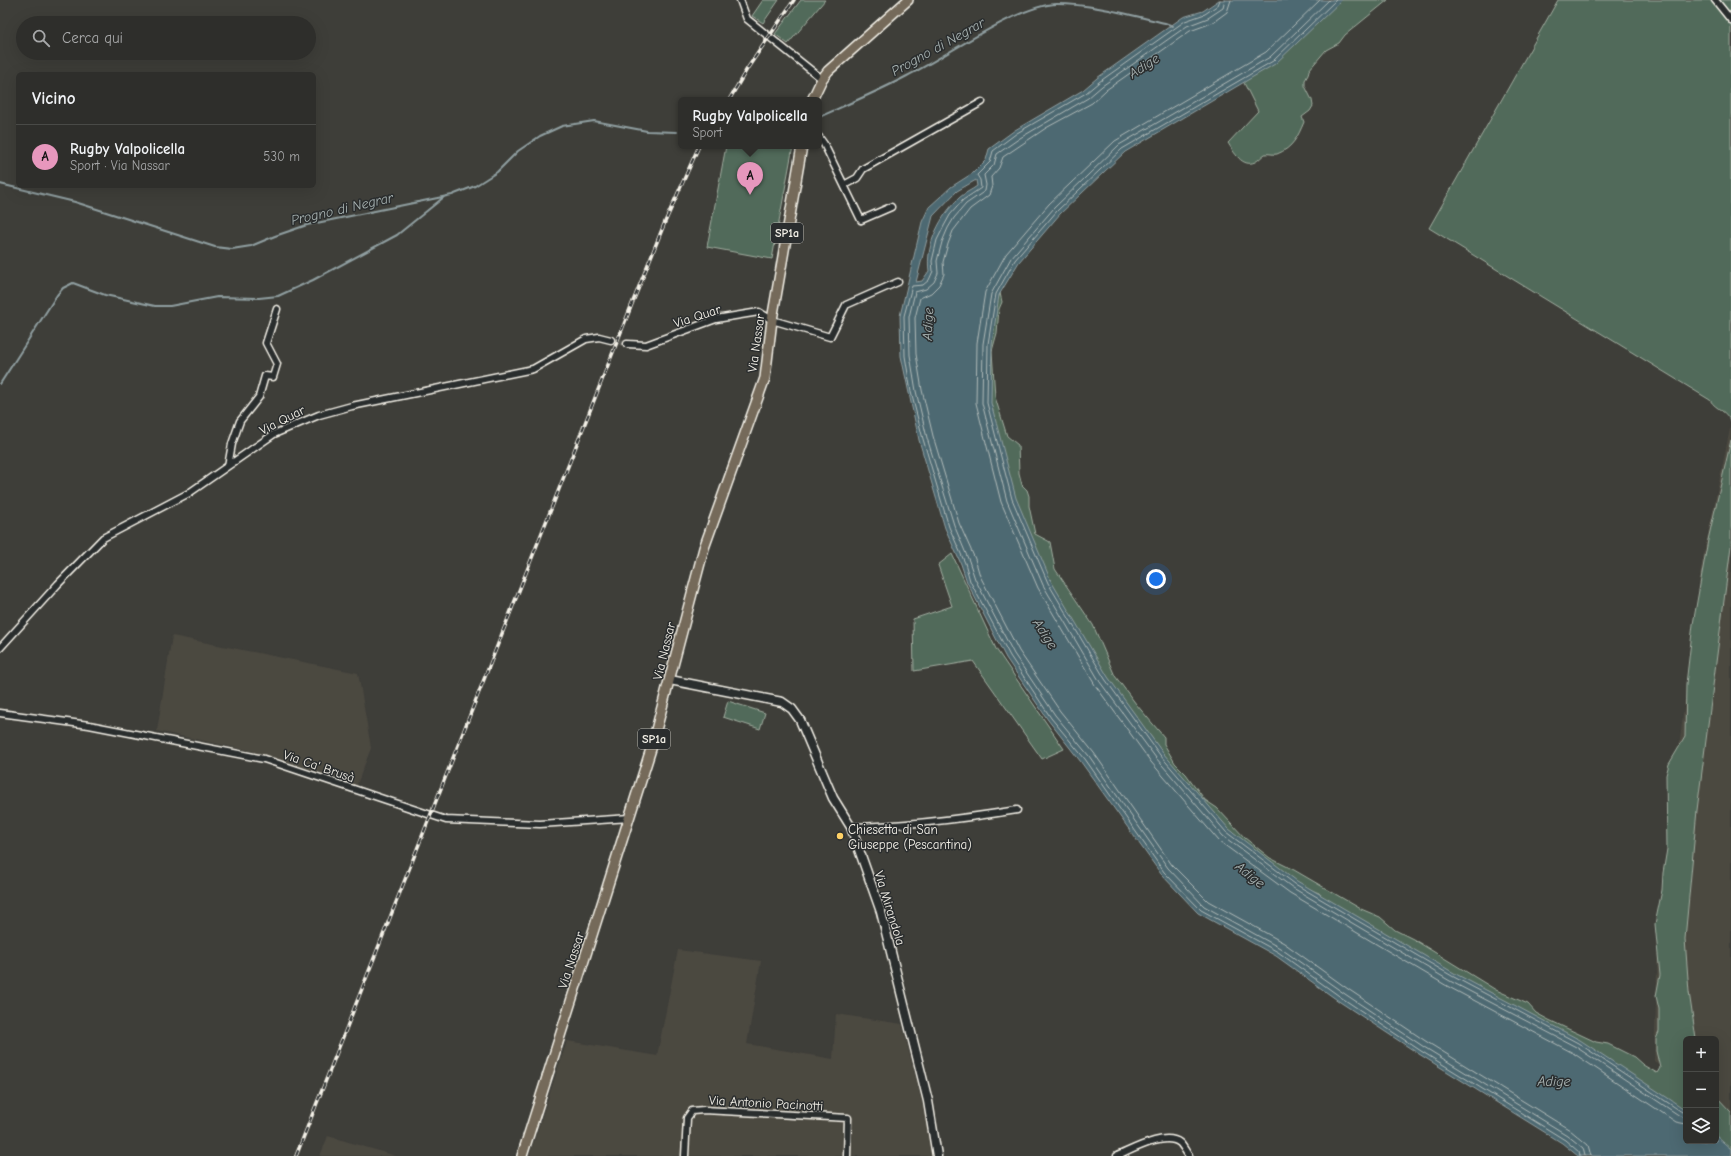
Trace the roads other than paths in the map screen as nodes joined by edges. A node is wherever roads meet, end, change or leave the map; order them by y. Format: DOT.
graph roads {
  1 [pos="740,0"];
  2 [pos="908,0"];
  3 [pos="1715,0"];
  4 [pos="1731,20"];
  5 [pos="822,79"];
  6 [pos="813,97"];
  7 [pos="982,102"];
  8 [pos="822,141"];
  9 [pos="801,149"];
  10 [pos="844,185"];
  11 [pos="890,207"];
  12 [pos="898,282"];
  13 [pos="277,309"];
  14 [pos="772,320"];
  15 [pos="611,340"];
  16 [pos="627,344"];
  17 [pos="228,466"];
  18 [pos="0,648"];
  19 [pos="670,680"];
  20 [pos="0,713"];
  21 [pos="1017,810"];
  22 [pos="630,818"];
  23 [pos="850,828"];
  24 [pos="522,1156"];
  25 [pos="685,1156"];
  26 [pos="847,1156"];
  27 [pos="937,1156"];
  28 [pos="1117,1156"];
  29 [pos="1189,1156"];
  1 -- 5 [label="street"];
  2 -- 5 [label="main road"];
  3 -- 4 [label="street"];
  5 -- 6 [label="main road"];
  7 -- 10 [label="street"];
  8 -- 10 [label="street"];
  9 -- 14 [label="main road, Via Nassar / SP1a"];
  10 -- 11 [label="street"];
  12 -- 14 [label="street, Via Quar"];
  13 -- 17 [label="street"];
  14 -- 16 [label="street, Via Quar"];
  14 -- 19 [label="main road, Via Nassar / SP1a"];
  15 -- 17 [label="street, Via Quar"];
  17 -- 18 [label="street, Via Quar"];
  19 -- 22 [label="main road, Via Nassar / SP1a"];
  19 -- 23 [label="street, Via Mirandola"];
  20 -- 22 [label="street, Via Ca' Brusà"];
  21 -- 23 [label="street"];
  22 -- 24 [label="main road, Via Nassar / SP1a"];
  23 -- 27 [label="street, Via Mirandola"];
  25 -- 26 [label="street, Via Antonio Pacinotti"];
  28 -- 29 [label="street"];
}
